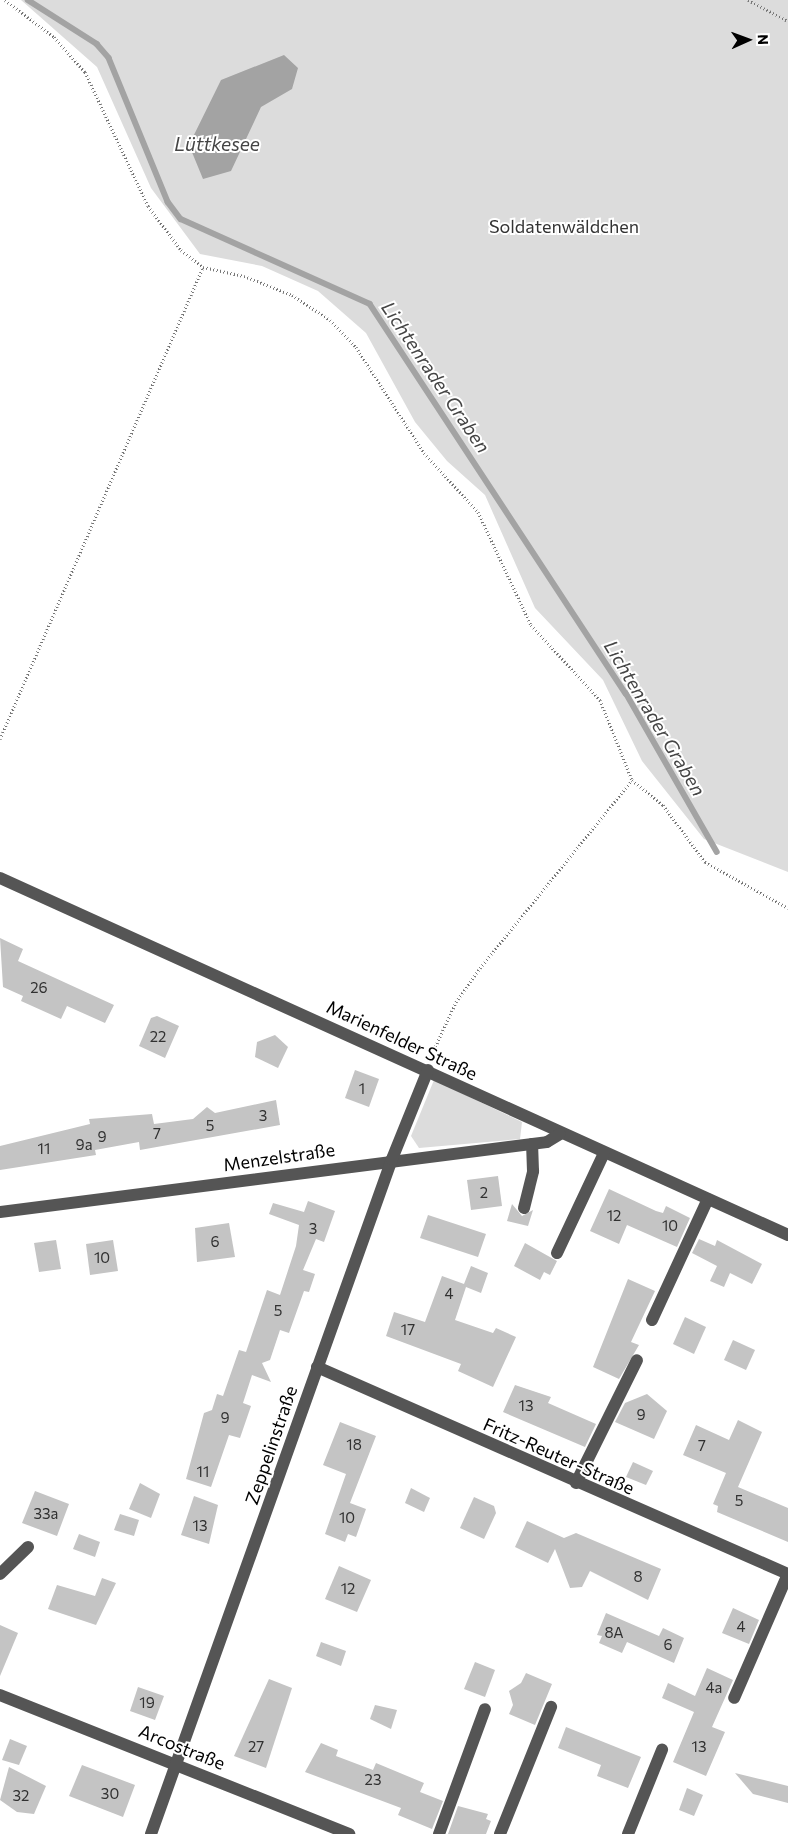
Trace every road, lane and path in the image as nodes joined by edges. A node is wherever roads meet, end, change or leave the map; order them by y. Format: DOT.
graph roads {
  1 [pos="5,0"];
  2 [pos="748,0"];
  3 [pos="788,21"];
  4 [pos="202,267"];
  5 [pos="0,739"];
  6 [pos="632,780"];
  7 [pos="0,878"];
  8 [pos="788,908"];
  9 [pos="427,1069"];
  10 [pos="560,1134"];
  11 [pos="532,1144"];
  12 [pos="604,1153"];
  13 [pos="392,1159"];
  14 [pos="708,1199"];
  15 [pos="524,1208"];
  16 [pos="0,1212"];
  17 [pos="788,1235"];
  18 [pos="557,1253"];
  19 [pos="652,1320"];
  20 [pos="637,1360"];
  21 [pos="317,1367"];
  22 [pos="576,1483"];
  23 [pos="28,1547"];
  24 [pos="0,1574"];
  25 [pos="788,1574"];
  26 [pos="0,1695"];
  27 [pos="734,1698"];
  28 [pos="551,1707"];
  29 [pos="484,1709"];
  30 [pos="662,1750"];
  31 [pos="177,1764"];
  32 [pos="151,1834"];
  33 [pos="349,1834"];
  34 [pos="439,1834"];
  35 [pos="500,1834"];
  36 [pos="628,1834"];
  1 -- 4 [label="path"];
  2 -- 3 [label="path"];
  4 -- 5 [label="path"];
  4 -- 6 [label="path"];
  6 -- 8 [label="path"];
  6 -- 9 [label="path"];
  7 -- 9 [label="street, Marienfelder Straße"];
  9 -- 10 [label="street, Marienfelder Straße"];
  9 -- 13 [label="street, Zeppelinstraße"];
  10 -- 11 [label="street, Menzelstraße"];
  10 -- 12 [label="street, Marienfelder Straße"];
  11 -- 13 [label="street, Menzelstraße"];
  11 -- 15 [label="street"];
  12 -- 14 [label="street, Marienfelder Straße"];
  12 -- 18 [label="street"];
  13 -- 16 [label="street, Menzelstraße"];
  13 -- 21 [label="street, Zeppelinstraße"];
  14 -- 17 [label="street, Marienfelder Straße"];
  14 -- 19 [label="street"];
  20 -- 22 [label="street"];
  21 -- 22 [label="street, Fritz-Reuter-Straße"];
  21 -- 31 [label="street, Zeppelinstraße"];
  22 -- 25 [label="street, Fritz-Reuter-Straße"];
  23 -- 24 [label="street"];
  25 -- 27 [label="street"];
  26 -- 31 [label="street, Arcostraße"];
  28 -- 35 [label="street"];
  29 -- 34 [label="street"];
  30 -- 36 [label="street"];
  31 -- 32 [label="street, Zeppelinstraße"];
  31 -- 33 [label="street, Arcostraße"];
}
